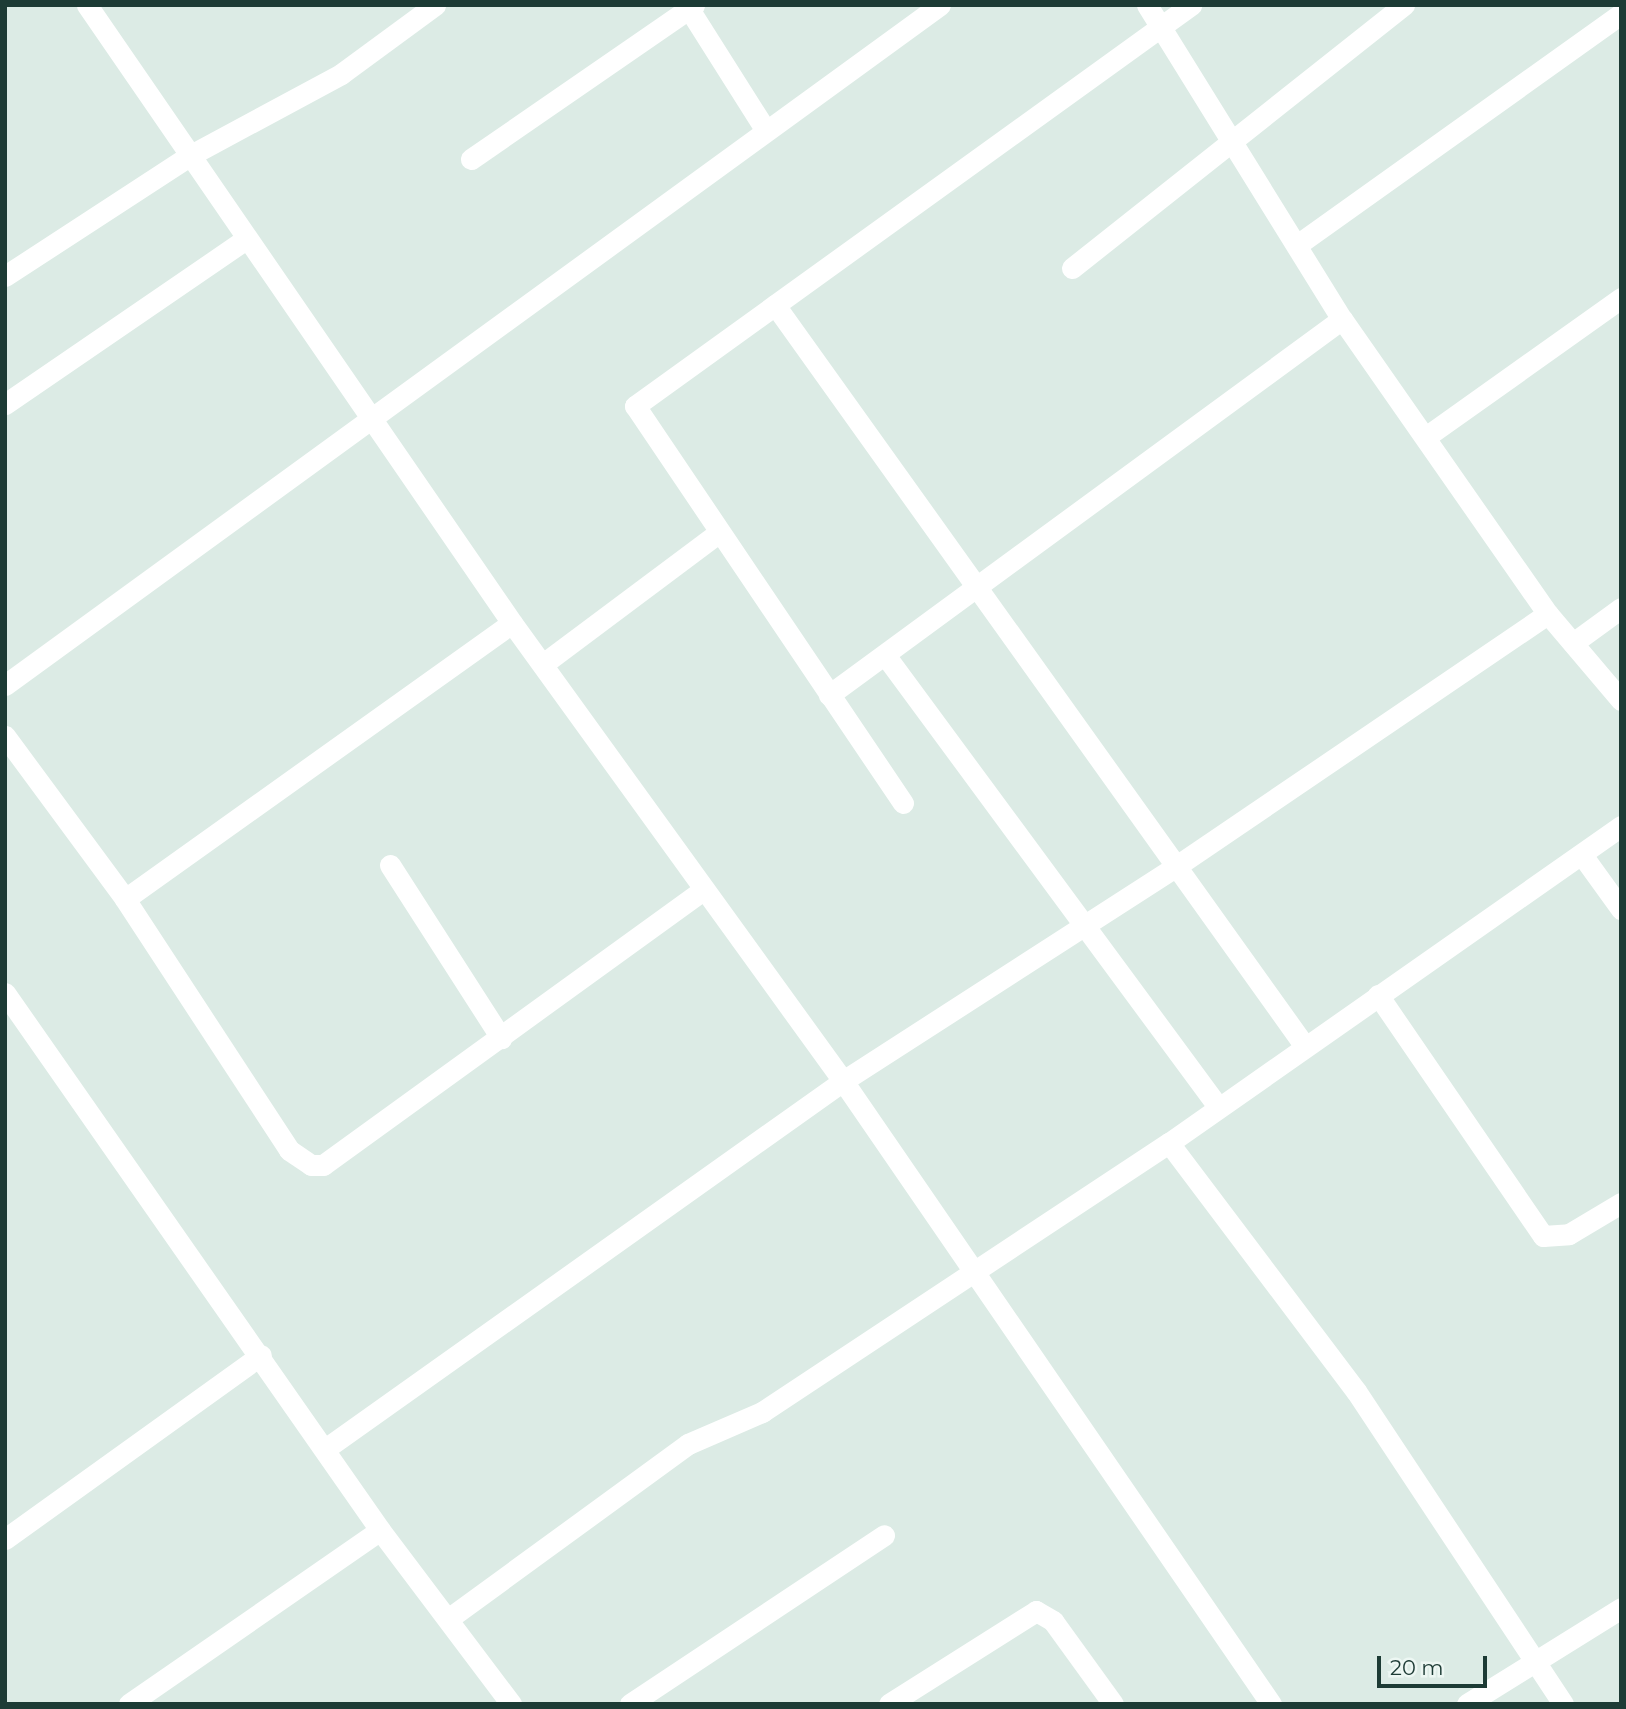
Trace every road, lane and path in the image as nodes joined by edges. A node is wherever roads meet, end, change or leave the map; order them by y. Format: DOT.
graph roads {
  1 [pos="87,5"];
  2 [pos="435,5"];
  3 [pos="940,5"];
  4 [pos="1147,5"];
  5 [pos="1191,5"];
  6 [pos="1404,5"];
  7 [pos="691,7"];
  8 [pos="1616,15"];
  9 [pos="1162,27"];
  10 [pos="766,131"];
  11 [pos="1231,146"];
  12 [pos="188,156"];
  13 [pos="471,159"];
  14 [pos="246,239"];
  15 [pos="1297,245"];
  16 [pos="1072,268"];
  17 [pos="5,276"];
  18 [pos="1621,298"];
  19 [pos="775,305"];
  20 [pos="1342,319"];
  21 [pos="5,404"];
  22 [pos="373,422"];
  23 [pos="1427,436"];
  24 [pos="718,533"];
  25 [pos="979,589"];
  26 [pos="1621,608"];
  27 [pos="1548,614"];
  28 [pos="512,623"];
  29 [pos="1573,643"];
  30 [pos="885,655"];
  31 [pos="543,664"];
  32 [pos="5,685"];
  33 [pos="829,695"];
  34 [pos="1621,701"];
  35 [pos="5,736"];
  36 [pos="903,803"];
  37 [pos="1621,826"];
  38 [pos="1582,855"];
  39 [pos="390,865"];
  40 [pos="1178,865"];
  41 [pos="704,888"];
  42 [pos="125,899"];
  43 [pos="1621,909"];
  44 [pos="1084,927"];
  45 [pos="5,993"];
  46 [pos="1378,995"];
  47 [pos="501,1038"];
  48 [pos="1304,1045"];
  49 [pos="843,1081"];
  50 [pos="1216,1104"];
  51 [pos="1169,1143"];
  52 [pos="1621,1203"];
  53 [pos="974,1271"];
  54 [pos="261,1355"];
  55 [pos="325,1449"];
  56 [pos="380,1530"];
  57 [pos="884,1535"];
  58 [pos="5,1539"];
  59 [pos="1621,1608"];
  60 [pos="449,1619"];
  61 [pos="1536,1665"];
  62 [pos="129,1704"];
  63 [pos="510,1704"];
  64 [pos="630,1704"];
  65 [pos="889,1704"];
  66 [pos="1113,1704"];
  67 [pos="1271,1704"];
  68 [pos="1466,1704"];
  69 [pos="1563,1704"];
  1 -- 12 [label="street"];
  2 -- 12 [label="street"];
  3 -- 10 [label="street"];
  4 -- 9 [label="street"];
  5 -- 9 [label="street"];
  6 -- 11 [label="street"];
  7 -- 10 [label="street"];
  7 -- 13 [label="street"];
  8 -- 15 [label="street"];
  9 -- 11 [label="street"];
  9 -- 19 [label="street"];
  10 -- 22 [label="street"];
  11 -- 15 [label="street"];
  11 -- 16 [label="street"];
  12 -- 14 [label="street"];
  12 -- 17 [label="street"];
  14 -- 21 [label="street"];
  14 -- 22 [label="street"];
  15 -- 20 [label="street"];
  18 -- 23 [label="street"];
  19 -- 24 [label="street"];
  19 -- 25 [label="street"];
  20 -- 23 [label="street"];
  20 -- 25 [label="street"];
  22 -- 28 [label="street"];
  22 -- 32 [label="street"];
  23 -- 27 [label="street"];
  24 -- 31 [label="street"];
  24 -- 33 [label="street"];
  25 -- 30 [label="street"];
  25 -- 40 [label="street"];
  26 -- 29 [label="street"];
  27 -- 29 [label="street"];
  27 -- 40 [label="street"];
  28 -- 31 [label="street"];
  28 -- 42 [label="street"];
  29 -- 34 [label="street"];
  30 -- 33 [label="street"];
  30 -- 44 [label="street"];
  31 -- 41 [label="street"];
  33 -- 36 [label="street"];
  35 -- 42 [label="street"];
  37 -- 38 [label="street"];
  38 -- 43 [label="street"];
  38 -- 46 [label="street"];
  39 -- 47 [label="street"];
  40 -- 44 [label="street"];
  40 -- 48 [label="street"];
  41 -- 47 [label="street"];
  41 -- 49 [label="street"];
  42 -- 47 [label="street"];
  44 -- 49 [label="street"];
  44 -- 50 [label="street"];
  45 -- 54 [label="street"];
  46 -- 48 [label="street"];
  46 -- 52 [label="street"];
  48 -- 50 [label="street"];
  49 -- 53 [label="street"];
  49 -- 55 [label="street"];
  50 -- 51 [label="street"];
  51 -- 53 [label="street"];
  51 -- 61 [label="street"];
  53 -- 60 [label="street"];
  53 -- 67 [label="street"];
  54 -- 55 [label="street"];
  54 -- 58 [label="street"];
  55 -- 56 [label="street"];
  56 -- 60 [label="street"];
  56 -- 62 [label="street"];
  57 -- 64 [label="street"];
  59 -- 61 [label="street"];
  60 -- 63 [label="street"];
  61 -- 68 [label="street"];
  61 -- 69 [label="street"];
  65 -- 66 [label="street"];
}
